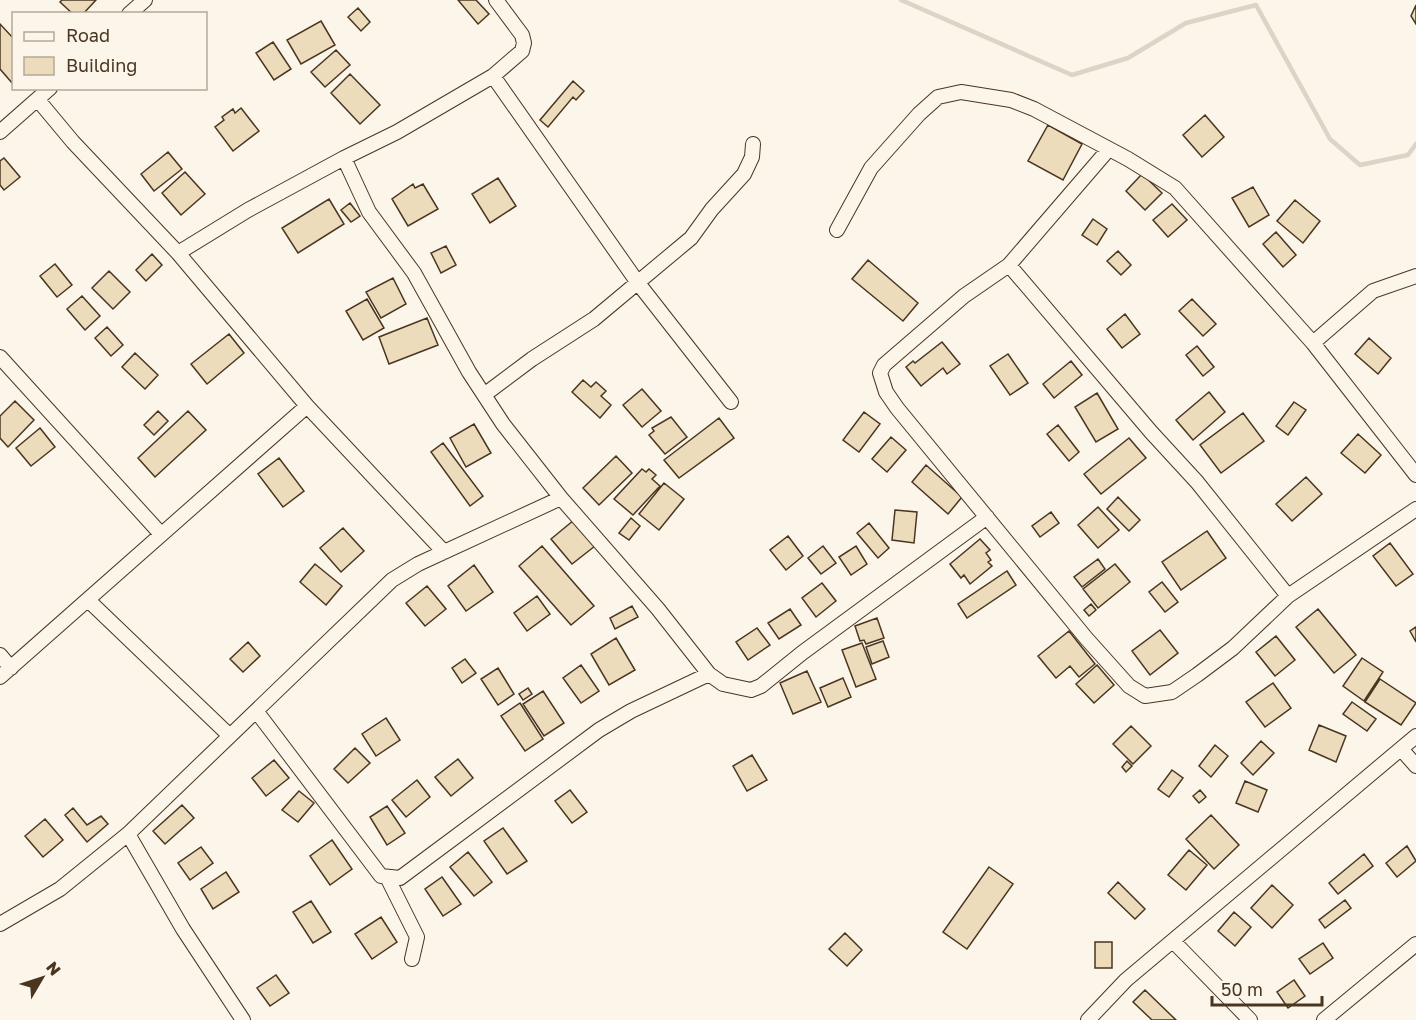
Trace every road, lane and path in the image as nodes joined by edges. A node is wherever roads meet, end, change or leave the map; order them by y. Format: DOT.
graph roads {
  1 [pos="145,0"];
  2 [pos="496,0"];
  3 [pos="131,12"];
  4 [pos="493,76"];
  5 [pos="48,90"];
  6 [pos="38,100"];
  7 [pos="0,132"];
  8 [pos="753,144"];
  9 [pos="1108,150"];
  10 [pos="344,158"];
  11 [pos="837,230"];
  12 [pos="178,253"];
  13 [pos="1009,266"];
  14 [pos="1416,276"];
  15 [pos="638,283"];
  16 [pos="1313,343"];
  17 [pos="0,357"];
  18 [pos="484,395"];
  19 [pos="731,402"];
  20 [pos="307,406"];
  21 [pos="1416,475"];
  22 [pos="561,498"];
  23 [pos="1416,509"];
  24 [pos="987,517"];
  25 [pos="160,533"];
  26 [pos="444,552"];
  27 [pos="1288,596"];
  28 [pos="88,600"];
  29 [pos="0,655"];
  30 [pos="12,668"];
  31 [pos="709,674"];
  32 [pos="0,677"];
  33 [pos="257,712"];
  34 [pos="230,736"];
  35 [pos="1416,736"];
  36 [pos="1402,750"];
  37 [pos="1416,766"];
  38 [pos="128,834"];
  39 [pos="388,879"];
  40 [pos="0,924"];
  41 [pos="1173,941"];
  42 [pos="1416,944"];
  43 [pos="412,959"];
  44 [pos="243,1020"];
  45 [pos="1088,1020"];
  46 [pos="1250,1020"];
  47 [pos="1324,1020"];
  1 -- 3 [label="street"];
  2 -- 4 [label="street"];
  4 -- 10 [label="street"];
  4 -- 15 [label="street"];
  5 -- 6 [label="street"];
  6 -- 7 [label="street"];
  6 -- 12 [label="street"];
  8 -- 15 [label="street"];
  9 -- 11 [label="street"];
  9 -- 13 [label="street"];
  9 -- 16 [label="street"];
  10 -- 12 [label="street"];
  10 -- 18 [label="street"];
  12 -- 20 [label="street"];
  13 -- 24 [label="street"];
  13 -- 27 [label="street"];
  14 -- 16 [label="street"];
  15 -- 18 [label="street"];
  15 -- 19 [label="street"];
  16 -- 21 [label="street"];
  17 -- 25 [label="street"];
  18 -- 22 [label="street"];
  20 -- 25 [label="street"];
  20 -- 26 [label="street"];
  22 -- 26 [label="street"];
  22 -- 31 [label="street"];
  23 -- 27 [label="street"];
  24 -- 27 [label="street"];
  24 -- 31 [label="street"];
  25 -- 28 [label="street"];
  26 -- 33 [label="street"];
  28 -- 30 [label="street"];
  28 -- 34 [label="street"];
  29 -- 30 [label="street"];
  30 -- 32 [label="street"];
  31 -- 39 [label="street"];
  33 -- 34 [label="street"];
  33 -- 39 [label="street"];
  34 -- 38 [label="street"];
  35 -- 36 [label="street"];
  36 -- 37 [label="street"];
  36 -- 41 [label="street"];
  38 -- 40 [label="street"];
  38 -- 44 [label="street"];
  39 -- 43 [label="street"];
  41 -- 45 [label="street"];
  41 -- 46 [label="street"];
  42 -- 47 [label="street"];
}
